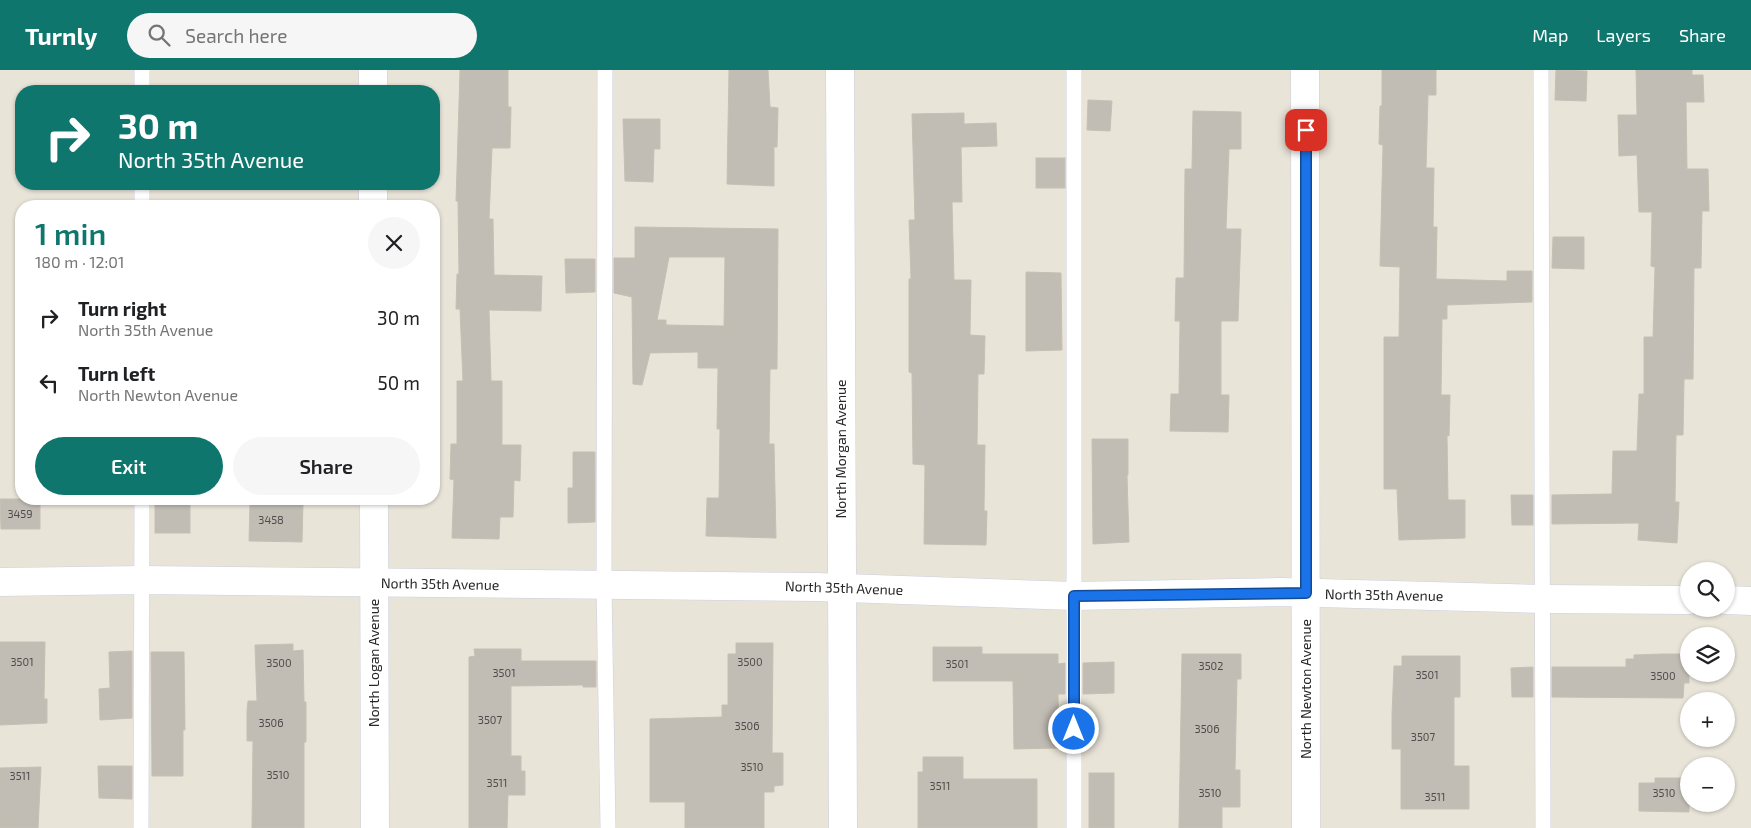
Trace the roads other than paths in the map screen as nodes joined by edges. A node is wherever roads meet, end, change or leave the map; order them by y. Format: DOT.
graph roads {
  1 [pos="142,70"];
  2 [pos="373,70"];
  3 [pos="605,70"];
  4 [pos="840,70"];
  5 [pos="1074,70"];
  6 [pos="1306,70"];
  7 [pos="1541,70"];
  8 [pos="142,85"];
  9 [pos="373,85"];
  10 [pos="142,505"];
  11 [pos="374,505"];
  12 [pos="142,580"];
  13 [pos="0,582"];
  14 [pos="374,583"];
  15 [pos="604,586"];
  16 [pos="842,587"];
  17 [pos="1306,593"];
  18 [pos="1074,596"];
  19 [pos="1544,600"];
  20 [pos="1680,600"];
  21 [pos="1735,600"];
  22 [pos="1751,601"];
  23 [pos="141,828"];
  24 [pos="375,828"];
  25 [pos="608,828"];
  26 [pos="843,828"];
  27 [pos="1074,828"];
  28 [pos="1306,828"];
  29 [pos="1542,828"];
  1 -- 8 [label="lane"];
  2 -- 9 [label="street"];
  3 -- 15 [label="lane"];
  4 -- 16 [label="street, North Morgan Avenue"];
  5 -- 18 [label="lane"];
  6 -- 17 [label="street, North Newton Avenue"];
  7 -- 19 [label="lane"];
  10 -- 12 [label="lane"];
  11 -- 14 [label="street, North Logan Avenue"];
  12 -- 13 [label="street, North 35th Avenue"];
  12 -- 14 [label="street, North 35th Avenue"];
  12 -- 23 [label="lane"];
  14 -- 15 [label="street, North 35th Avenue"];
  14 -- 24 [label="street, North Logan Avenue"];
  15 -- 16 [label="street, North 35th Avenue"];
  15 -- 25 [label="lane"];
  16 -- 18 [label="street, North 35th Avenue"];
  16 -- 26 [label="street, North Morgan Avenue"];
  17 -- 18 [label="street, North 35th Avenue"];
  17 -- 19 [label="street, North 35th Avenue"];
  17 -- 28 [label="street, North Newton Avenue"];
  18 -- 27 [label="lane"];
  19 -- 20 [label="street, North 35th Avenue"];
  19 -- 29 [label="lane"];
  21 -- 22 [label="street"];
}
